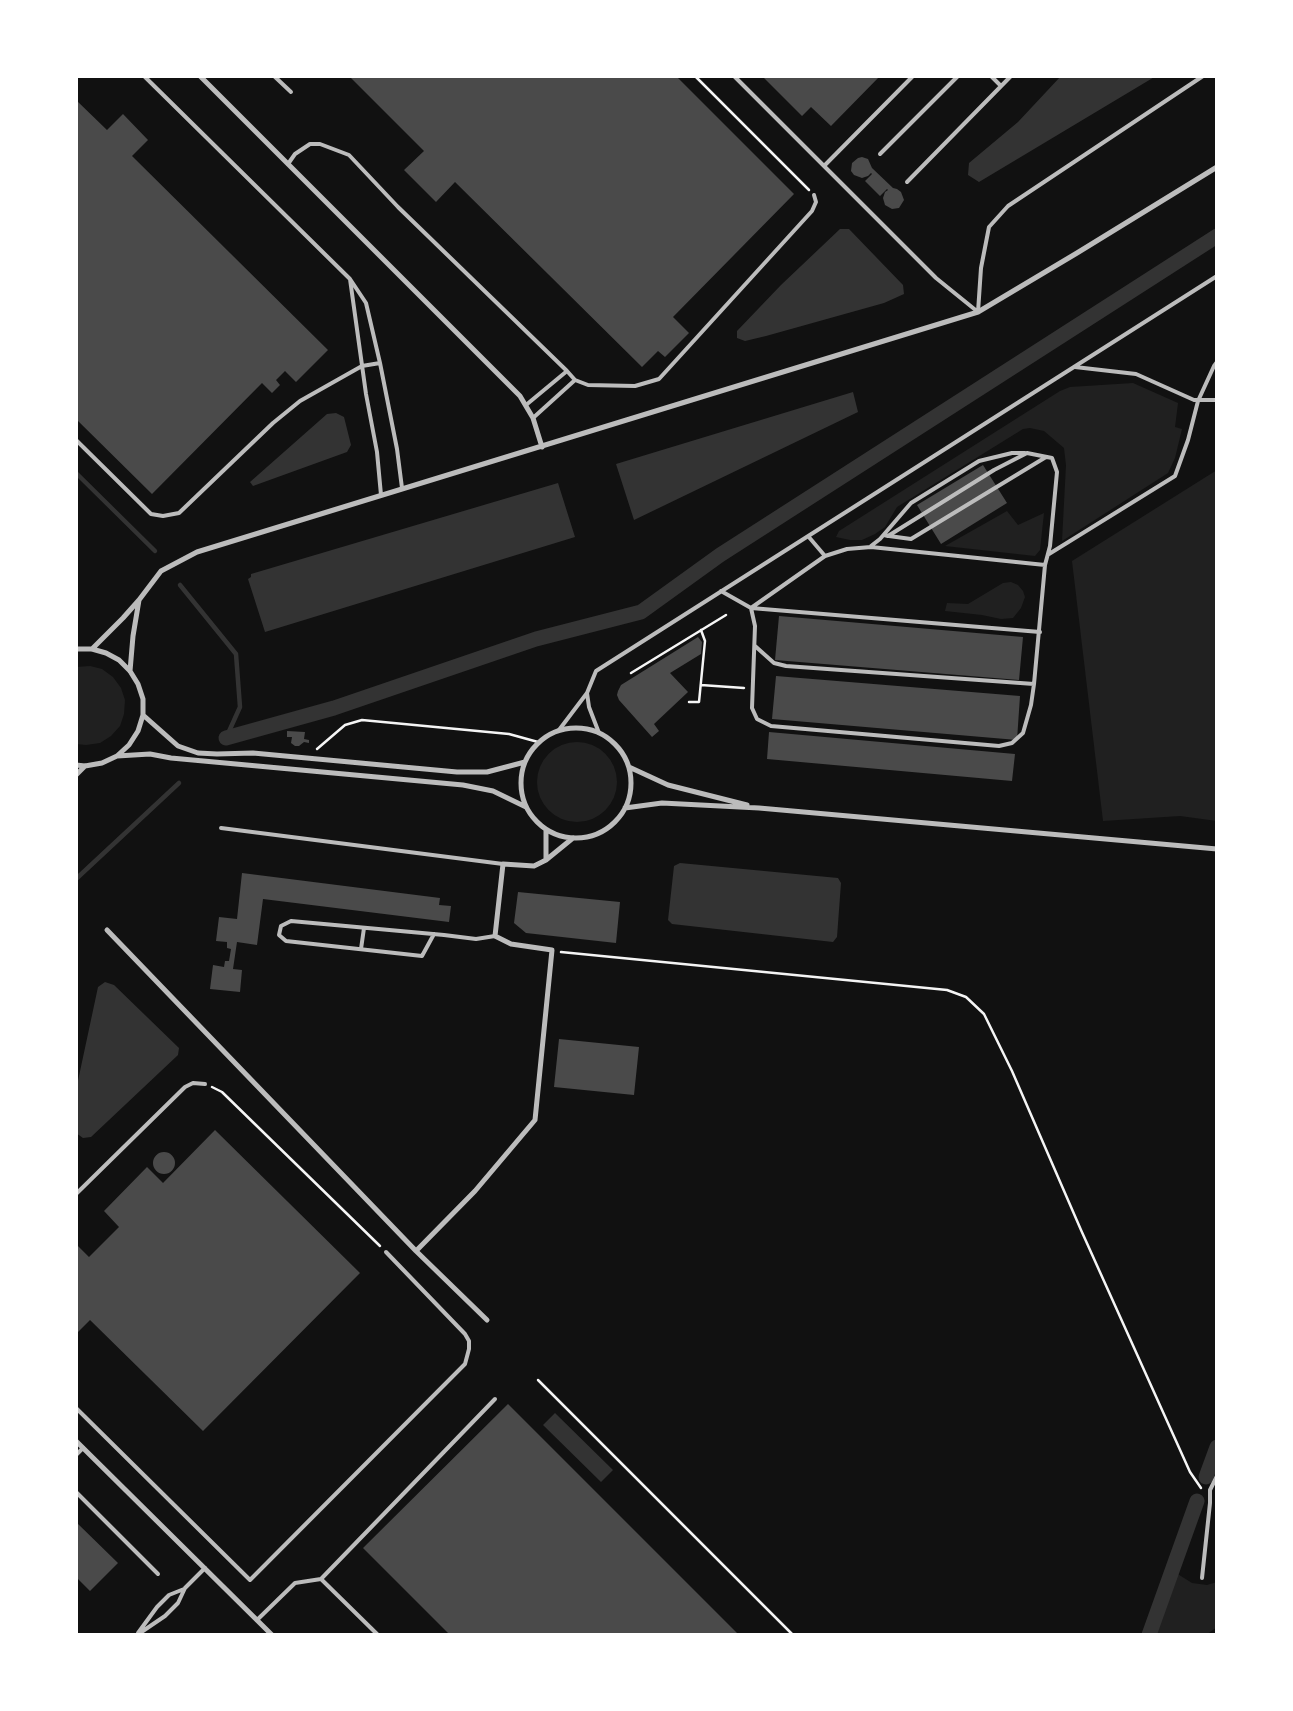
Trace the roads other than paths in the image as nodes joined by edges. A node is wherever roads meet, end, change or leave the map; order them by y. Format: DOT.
graph roads {
  1 [pos="144,76"];
  2 [pos="200,76"];
  3 [pos="274,76"];
  4 [pos="734,76"];
  5 [pos="914,76"];
  6 [pos="958,76"];
  7 [pos="991,76"];
  8 [pos="1011,76"];
  9 [pos="1203,76"];
  10 [pos="1001,86"];
  11 [pos="291,92"];
  12 [pos="880,154"];
  13 [pos="288,164"];
  14 [pos="824,166"];
  15 [pos="1217,167"];
  16 [pos="907,182"];
  17 [pos="814,195"];
  18 [pos="1217,276"];
  19 [pos="350,279"];
  20 [pos="978,312"];
  21 [pos="1217,362"];
  22 [pos="380,363"];
  23 [pos="362,366"];
  24 [pos="1075,367"];
  25 [pos="567,371"];
  26 [pos="575,380"];
  27 [pos="1217,400"];
  28 [pos="1198,401"];
  29 [pos="526,405"];
  30 [pos="533,418"];
  31 [pos="76,440"];
  32 [pos="542,447"];
  33 [pos="1027,453"];
  34 [pos="1046,457"];
  35 [pos="402,488"];
  36 [pos="381,495"];
  37 [pos="886,535"];
  38 [pos="808,536"];
  39 [pos="870,547"];
  40 [pos="1048,555"];
  41 [pos="825,556"];
  42 [pos="1046,565"];
  43 [pos="721,591"];
  44 [pos="139,600"];
  45 [pos="750,608"];
  46 [pos="1040,632"];
  47 [pos="755,646"];
  48 [pos="76,649"];
  49 [pos="92,649"];
  50 [pos="130,671"];
  51 [pos="1034,684"];
  52 [pos="587,693"];
  53 [pos="143,715"];
  54 [pos="559,730"];
  55 [pos="599,733"];
  56 [pos="117,756"];
  57 [pos="525,762"];
  58 [pos="76,765"];
  59 [pos="85,766"];
  60 [pos="629,767"];
  61 [pos="76,775"];
  62 [pos="526,807"];
  63 [pos="625,808"];
  64 [pos="759,808"];
  65 [pos="221,828"];
  66 [pos="546,830"];
  67 [pos="573,838"];
  68 [pos="1217,849"];
  69 [pos="546,860"];
  70 [pos="503,864"];
  71 [pos="364,928"];
  72 [pos="107,930"];
  73 [pos="434,934"];
  74 [pos="495,936"];
  75 [pos="361,949"];
  76 [pos="205,1084"];
  77 [pos="76,1194"];
  78 [pos="416,1251"];
  79 [pos="386,1252"];
  80 [pos="487,1320"];
  81 [pos="495,1399"];
  82 [pos="76,1408"];
  83 [pos="76,1442"];
  84 [pos="83,1448"];
  85 [pos="76,1454"];
  86 [pos="1217,1476"];
  87 [pos="76,1492"];
  88 [pos="205,1568"];
  89 [pos="158,1574"];
  90 [pos="1202,1578"];
  91 [pos="322,1579"];
  92 [pos="185,1588"];
  93 [pos="257,1620"];
  94 [pos="137,1635"];
  95 [pos="272,1635"];
  96 [pos="378,1635"];
  1 -- 19 [label="lane"];
  2 -- 13 [label="street"];
  3 -- 11 [label="lane"];
  4 -- 14 [label="lane"];
  5 -- 14 [label="lane"];
  6 -- 12 [label="lane"];
  7 -- 10 [label="lane"];
  8 -- 10 [label="lane"];
  9 -- 20 [label="lane"];
  10 -- 16 [label="lane"];
  13 -- 25 [label="lane"];
  13 -- 29 [label="street"];
  14 -- 20 [label="lane"];
  15 -- 20 [label="street"];
  17 -- 26 [label="lane"];
  18 -- 24 [label="lane"];
  19 -- 22 [label="lane"];
  19 -- 23 [label="lane"];
  20 -- 32 [label="street"];
  21 -- 28 [label="lane"];
  22 -- 23 [label="lane"];
  22 -- 35 [label="lane"];
  23 -- 31 [label="lane"];
  23 -- 36 [label="lane"];
  24 -- 28 [label="lane"];
  24 -- 38 [label="lane"];
  25 -- 26 [label="lane"];
  25 -- 29 [label="lane"];
  26 -- 30 [label="lane"];
  27 -- 28 [label="lane"];
  28 -- 40 [label="lane"];
  29 -- 30 [label="street"];
  30 -- 32 [label="street"];
  32 -- 35 [label="street"];
  33 -- 34 [label="lane"];
  33 -- 37 [label="lane"];
  33 -- 37 [label="lane"];
  34 -- 37 [label="lane"];
  34 -- 40 [label="lane"];
  35 -- 36 [label="street"];
  36 -- 44 [label="street"];
  37 -- 39 [label="lane"];
  38 -- 41 [label="lane"];
  38 -- 43 [label="lane"];
  39 -- 41 [label="lane"];
  39 -- 42 [label="lane"];
  40 -- 42 [label="lane"];
  41 -- 45 [label="lane"];
  42 -- 46 [label="lane"];
  43 -- 45 [label="lane"];
  43 -- 52 [label="lane"];
  44 -- 49 [label="street"];
  44 -- 50 [label="street"];
  45 -- 46 [label="lane"];
  45 -- 47 [label="lane"];
  46 -- 51 [label="lane"];
  47 -- 51 [label="lane"];
  47 -- 51 [label="lane"];
  48 -- 49 [label="street"];
  49 -- 50 [label="street"];
  50 -- 53 [label="street"];
  52 -- 54 [label="lane"];
  52 -- 55 [label="lane"];
  53 -- 56 [label="street"];
  53 -- 57 [label="street"];
  54 -- 55 [label="street"];
  54 -- 57 [label="street"];
  55 -- 60 [label="street"];
  56 -- 59 [label="street"];
  56 -- 62 [label="street"];
  57 -- 62 [label="street"];
  58 -- 59 [label="street"];
  59 -- 61 [label="street"];
  60 -- 63 [label="street"];
  60 -- 64 [label="street"];
  62 -- 66 [label="street"];
  63 -- 64 [label="street"];
  63 -- 67 [label="street"];
  64 -- 68 [label="street"];
  65 -- 70 [label="lane"];
  66 -- 67 [label="street"];
  66 -- 69 [label="street"];
  67 -- 69 [label="street"];
  69 -- 70 [label="street"];
  70 -- 74 [label="street"];
  71 -- 73 [label="lane"];
  71 -- 75 [label="lane"];
  71 -- 75 [label="lane"];
  72 -- 78 [label="street"];
  73 -- 74 [label="lane"];
  73 -- 75 [label="lane"];
  74 -- 78 [label="street"];
  76 -- 77 [label="lane"];
  78 -- 80 [label="street"];
  79 -- 82 [label="lane"];
  81 -- 91 [label="lane"];
  83 -- 84 [label="street"];
  84 -- 85 [label="lane"];
  84 -- 88 [label="street"];
  86 -- 90 [label="lane"];
  87 -- 89 [label="lane"];
  88 -- 92 [label="lane"];
  88 -- 93 [label="street"];
  91 -- 93 [label="lane"];
  91 -- 96 [label="lane"];
  92 -- 94 [label="lane"];
  92 -- 94 [label="lane"];
  93 -- 95 [label="street"];
}
